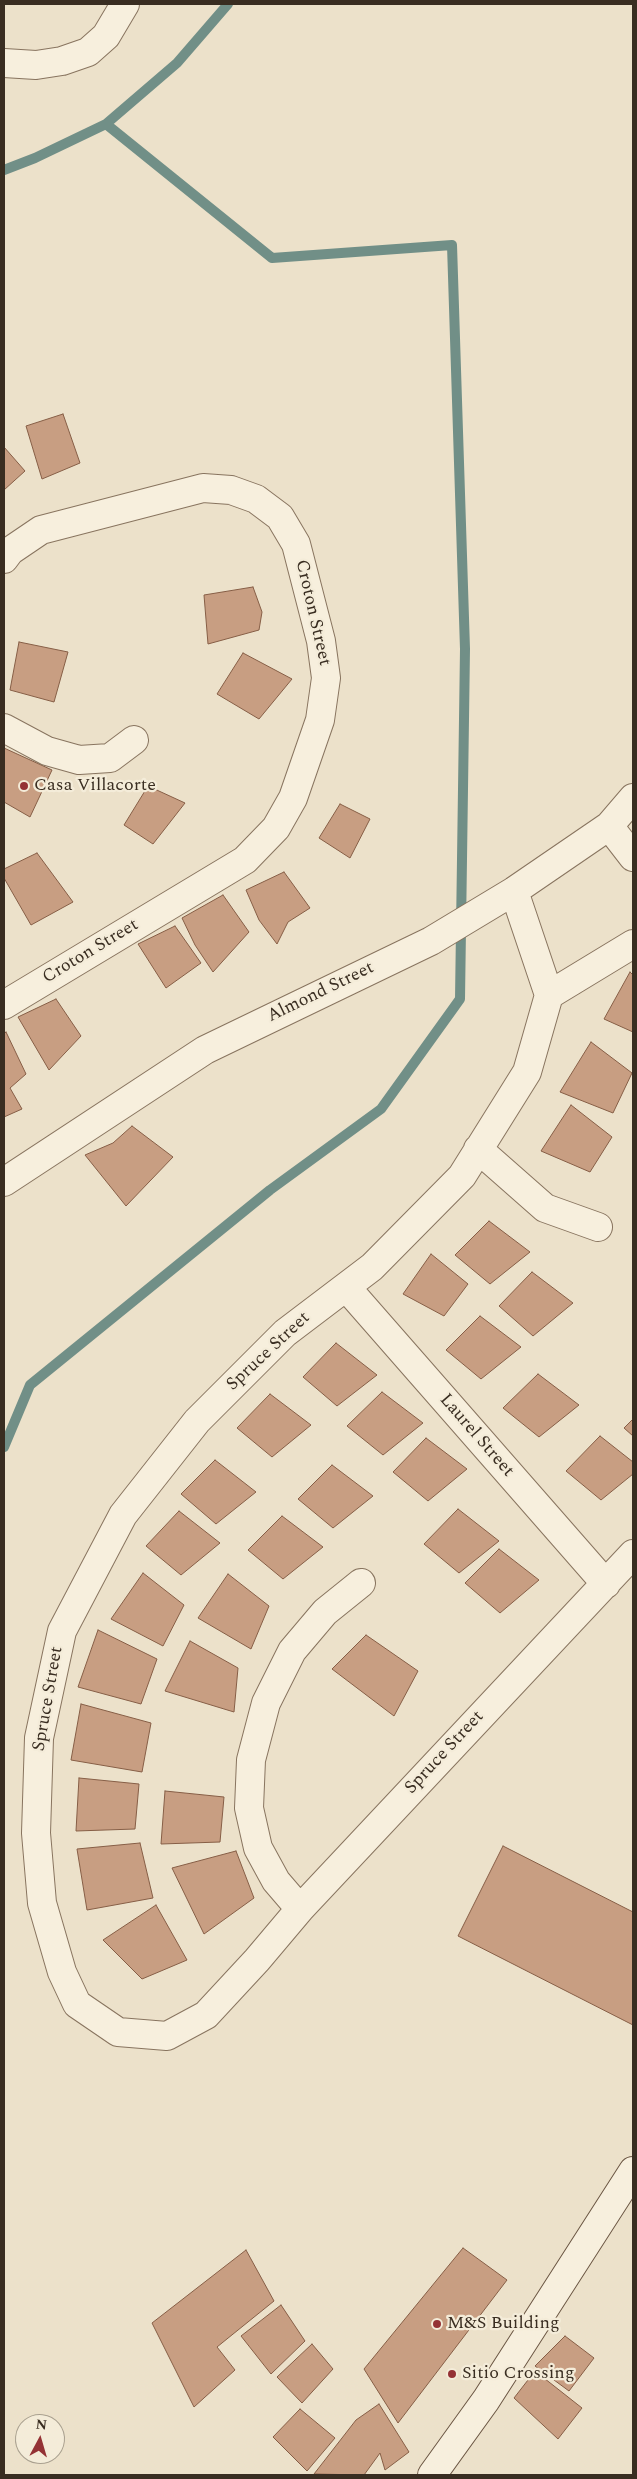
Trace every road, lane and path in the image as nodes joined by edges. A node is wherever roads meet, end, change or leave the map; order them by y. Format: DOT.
graph roads {
  1 [pos="125,4"];
  2 [pos="4,63"];
  3 [pos="4,560"];
  4 [pos="4,728"];
  5 [pos="134,740"];
  6 [pos="633,798"];
  7 [pos="610,826"];
  8 [pos="633,857"];
  9 [pos="514,891"];
  10 [pos="633,944"];
  11 [pos="549,995"];
  12 [pos="4,1005"];
  13 [pos="478,1149"];
  14 [pos="4,1182"];
  15 [pos="598,1227"];
  16 [pos="346,1287"];
  17 [pos="633,1554"];
  18 [pos="361,1583"];
  19 [pos="606,1584"];
  20 [pos="300,1909"];
  21 [pos="633,2171"];
  22 [pos="432,2475"];
  1 -- 2 [label="street"];
  3 -- 12 [label="street, Croton Street"];
  4 -- 5 [label="street"];
  6 -- 7 [label="street, Almond Street"];
  7 -- 8 [label="street"];
  7 -- 9 [label="street, Almond Street"];
  9 -- 11 [label="street"];
  9 -- 14 [label="street, Almond Street"];
  10 -- 11 [label="street"];
  11 -- 13 [label="street, Spruce Street"];
  13 -- 15 [label="street"];
  13 -- 16 [label="street, Spruce Street"];
  16 -- 19 [label="street, Laurel Street"];
  16 -- 20 [label="street, Spruce Street"];
  17 -- 19 [label="street, Spruce Street"];
  18 -- 20 [label="street"];
  19 -- 20 [label="street, Spruce Street"];
  21 -- 22 [label="street"];
}
